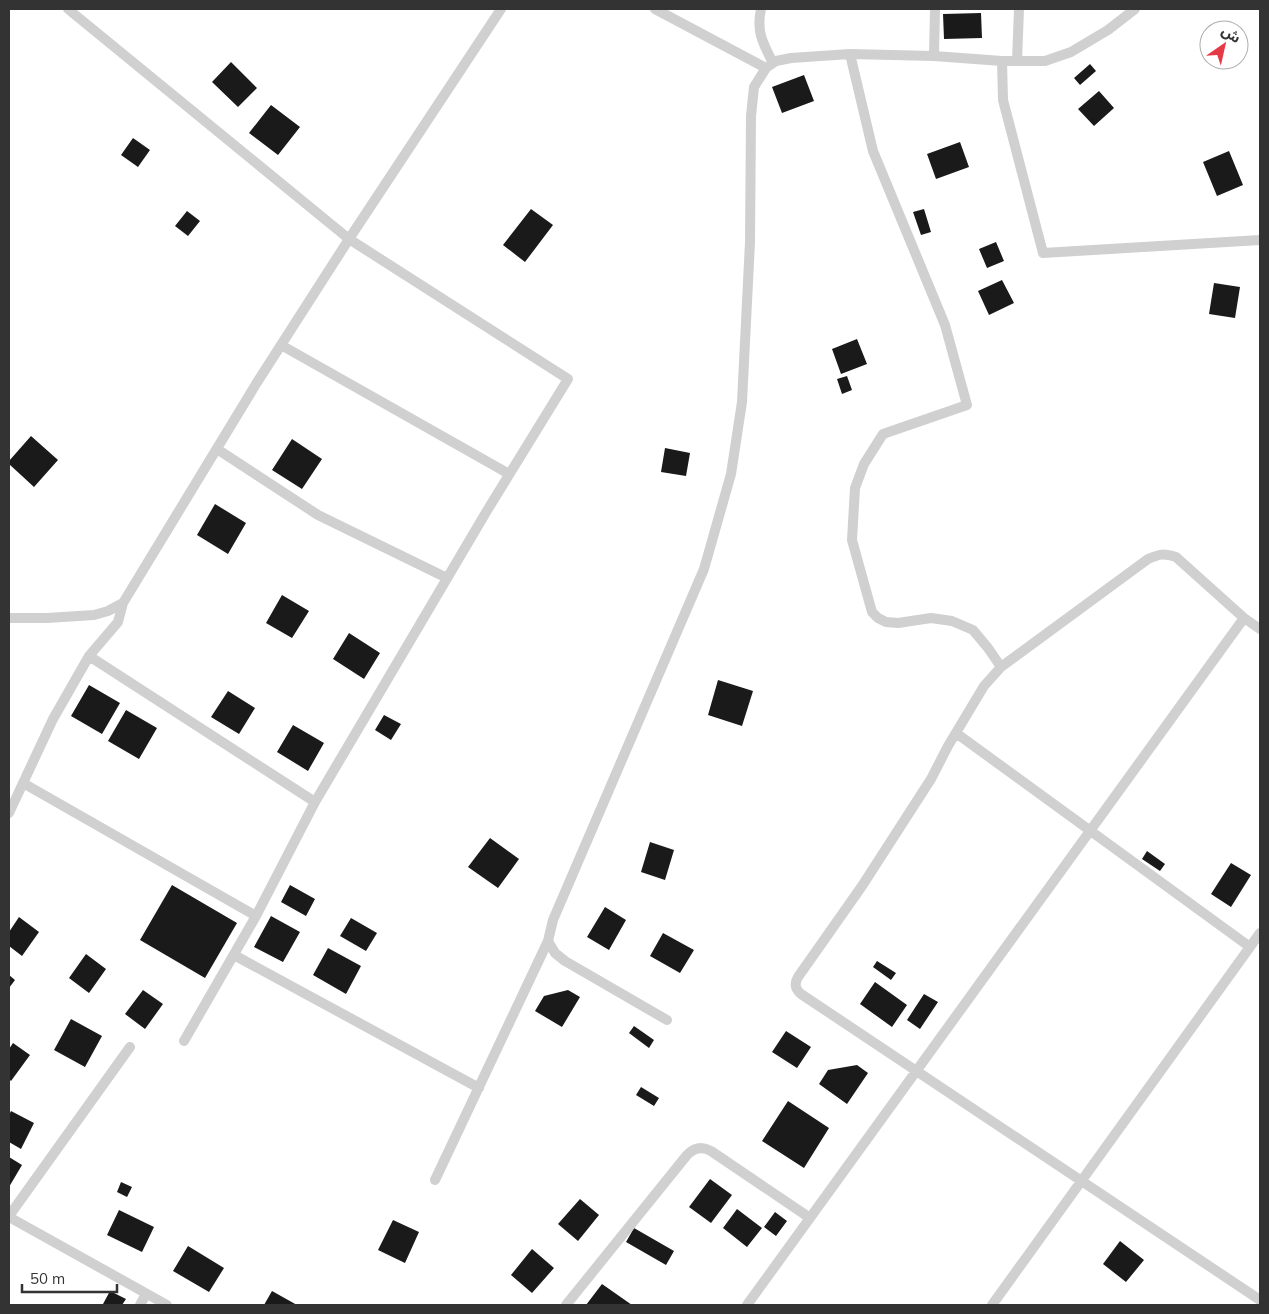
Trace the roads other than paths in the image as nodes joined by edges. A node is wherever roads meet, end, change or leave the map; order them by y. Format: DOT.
graph roads {
  1 [pos="68,9"];
  2 [pos="500,9"];
  3 [pos="655,9"];
  4 [pos="761,9"];
  5 [pos="935,9"];
  6 [pos="1019,9"];
  7 [pos="1135,9"];
  8 [pos="850,54"];
  9 [pos="934,56"];
  10 [pos="1002,61"];
  11 [pos="1017,61"];
  12 [pos="770,65"];
  13 [pos="349,239"];
  14 [pos="1260,240"];
  15 [pos="280,345"];
  16 [pos="216,449"];
  17 [pos="509,474"];
  18 [pos="447,578"];
  19 [pos="123,603"];
  20 [pos="9,618"];
  21 [pos="1244,618"];
  22 [pos="1260,629"];
  23 [pos="89,656"];
  24 [pos="1002,667"];
  25 [pos="956,733"];
  26 [pos="23,783"];
  27 [pos="315,802"];
  28 [pos="9,813"];
  29 [pos="1091,831"];
  30 [pos="256,916"];
  31 [pos="1260,933"];
  32 [pos="548,942"];
  33 [pos="1250,947"];
  34 [pos="234,955"];
  35 [pos="666,1020"];
  36 [pos="184,1041"];
  37 [pos="130,1048"];
  38 [pos="916,1071"];
  39 [pos="479,1088"];
  40 [pos="435,1180"];
  41 [pos="1082,1181"];
  42 [pos="9,1217"];
  43 [pos="810,1218"];
  44 [pos="146,1294"];
  45 [pos="1260,1300"];
  46 [pos="140,1305"];
  47 [pos="167,1305"];
  48 [pos="566,1305"];
  49 [pos="747,1305"];
  50 [pos="992,1305"];
  1 -- 13 [label="street"];
  2 -- 13 [label="street"];
  3 -- 12 [label="street"];
  4 -- 12 [label="street"];
  5 -- 9 [label="street"];
  6 -- 11 [label="street"];
  7 -- 11 [label="street"];
  8 -- 9 [label="street"];
  8 -- 12 [label="street"];
  8 -- 24 [label="street"];
  9 -- 10 [label="street"];
  10 -- 11 [label="street"];
  10 -- 14 [label="street"];
  12 -- 32 [label="street"];
  13 -- 15 [label="street"];
  13 -- 17 [label="street"];
  15 -- 16 [label="street"];
  15 -- 17 [label="street"];
  16 -- 18 [label="street"];
  16 -- 19 [label="street"];
  17 -- 18 [label="street"];
  18 -- 27 [label="street"];
  19 -- 20 [label="street"];
  19 -- 23 [label="street"];
  21 -- 22 [label="street"];
  21 -- 24 [label="street"];
  21 -- 29 [label="street"];
  23 -- 26 [label="street"];
  23 -- 27 [label="street"];
  24 -- 25 [label="street"];
  25 -- 29 [label="street"];
  25 -- 38 [label="street"];
  26 -- 28 [label="street"];
  26 -- 30 [label="street"];
  27 -- 30 [label="street"];
  29 -- 33 [label="street"];
  29 -- 38 [label="street"];
  30 -- 34 [label="street"];
  31 -- 33 [label="street"];
  32 -- 35 [label="street"];
  32 -- 39 [label="street"];
  33 -- 41 [label="street"];
  34 -- 36 [label="street"];
  34 -- 39 [label="street"];
  37 -- 42 [label="street"];
  38 -- 41 [label="street"];
  38 -- 43 [label="street"];
  39 -- 40 [label="street"];
  41 -- 45 [label="street"];
  41 -- 50 [label="street"];
  42 -- 44 [label="street"];
  43 -- 48 [label="street"];
  43 -- 49 [label="street"];
  44 -- 46 [label="street"];
  44 -- 47 [label="street"];
}
